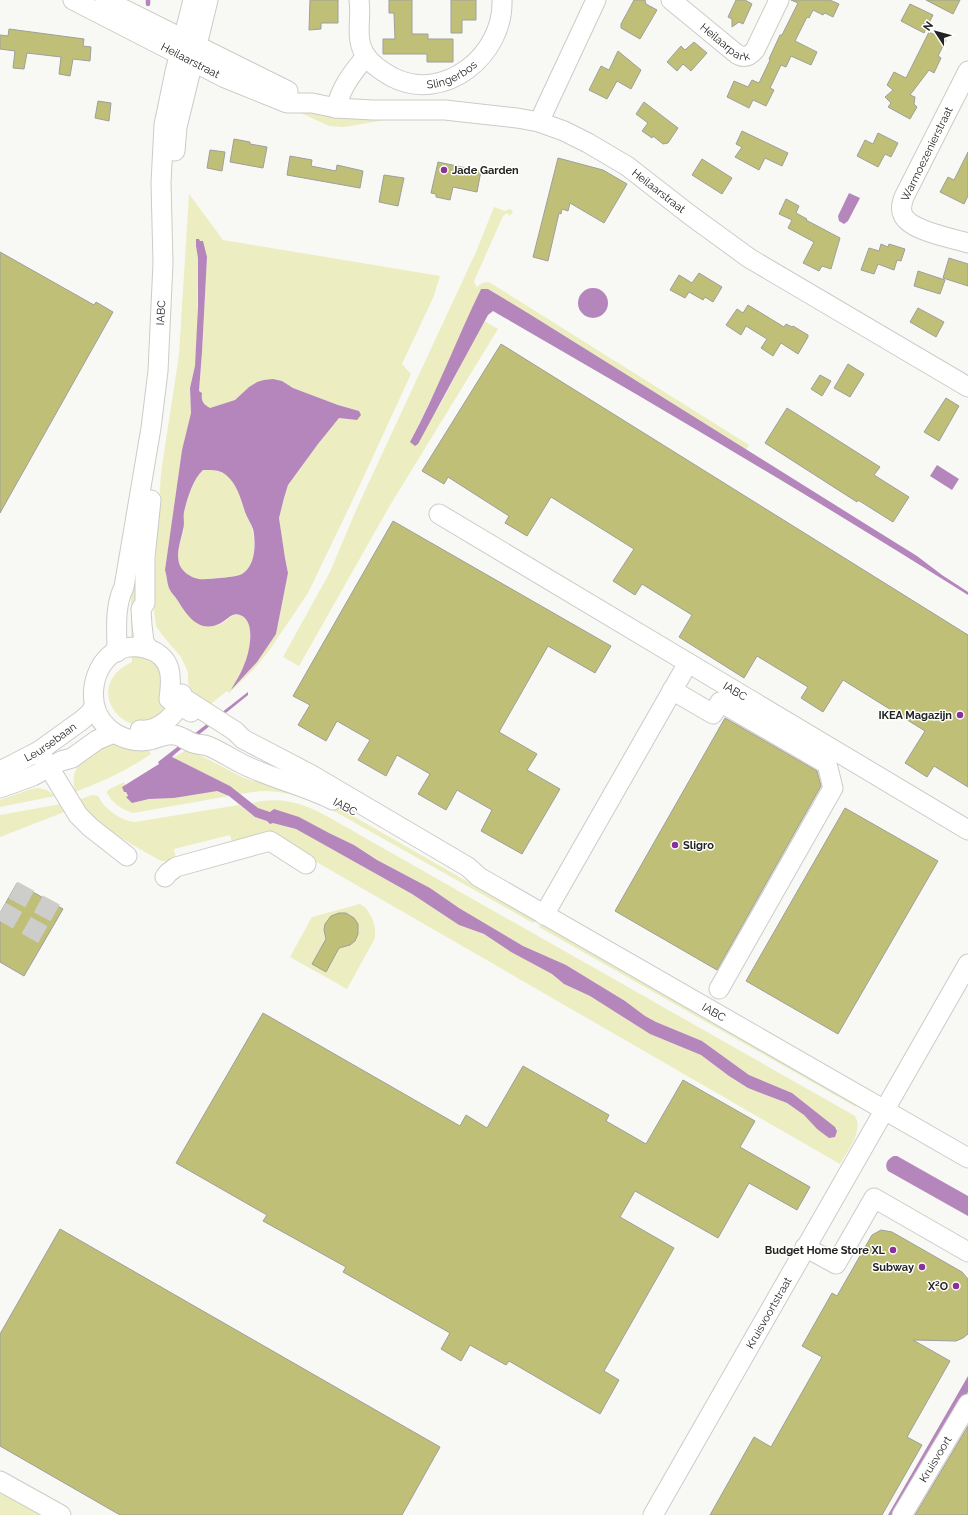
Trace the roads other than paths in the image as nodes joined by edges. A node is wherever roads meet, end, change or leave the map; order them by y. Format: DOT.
graph roads {
  1 [pos="73,0"];
  2 [pos="104,0"];
  3 [pos="193,0"];
  4 [pos="208,0"];
  5 [pos="502,0"];
  6 [pos="596,0"];
  7 [pos="671,0"];
  8 [pos="779,0"];
  9 [pos="359,1"];
  10 [pos="188,50"];
  11 [pos="366,56"];
  12 [pos="968,72"];
  13 [pos="336,108"];
  14 [pos="539,122"];
  15 [pos="968,243"];
  16 [pos="968,387"];
  17 [pos="439,514"];
  18 [pos="152,643"];
  19 [pos="122,650"];
  20 [pos="688,662"];
  21 [pos="672,690"];
  22 [pos="180,701"];
  23 [pos="94,706"];
  24 [pos="110,725"];
  25 [pos="206,729"];
  26 [pos="170,731"];
  27 [pos="39,751"];
  28 [pos="55,764"];
  29 [pos="0,771"];
  30 [pos="0,788"];
  31 [pos="968,830"];
  32 [pos="127,856"];
  33 [pos="306,864"];
  34 [pos="165,877"];
  35 [pos="479,877"];
  36 [pos="544,915"];
  37 [pos="968,964"];
  38 [pos="719,989"];
  39 [pos="885,1110"];
  40 [pos="968,1158"];
  41 [pos="805,1247"];
  42 [pos="968,1252"];
  43 [pos="968,1415"];
  44 [pos="0,1481"];
  45 [pos="60,1515"];
  46 [pos="653,1515"];
  47 [pos="902,1515"];
  48 [pos="906,1515"];
  1 -- 10 [label="street, Heilaarstraat"];
  2 -- 10 [label="street, Heilaarstraat"];
  3 -- 10 [label="street"];
  4 -- 10 [label="street"];
  5 -- 11 [label="street, Slingerbos"];
  6 -- 14 [label="street"];
  7 -- 8 [label="street, Heilaarpark"];
  9 -- 11 [label="street, Slingerbos"];
  10 -- 13 [label="street, Heilaarstraat"];
  10 -- 18 [label="street, IABC"];
  10 -- 19 [label="street, IABC"];
  11 -- 13 [label="street"];
  12 -- 15 [label="street, Warmoezenierstraat"];
  13 -- 14 [label="street, Heilaarstraat"];
  14 -- 16 [label="street, Heilaarstraat"];
  17 -- 20 [label="street, IABC"];
  18 -- 19 [label="street"];
  18 -- 22 [label="street"];
  19 -- 23 [label="street"];
  19 -- 24 [label="street"];
  20 -- 21 [label="street"];
  20 -- 31 [label="street, IABC"];
  21 -- 36 [label="street"];
  21 -- 38 [label="street"];
  22 -- 25 [label="street, IABC"];
  22 -- 26 [label="street"];
  23 -- 24 [label="street"];
  23 -- 27 [label="street, Leursebaan"];
  24 -- 26 [label="street"];
  24 -- 28 [label="street, Leursebaan"];
  25 -- 26 [label="street, IABC"];
  25 -- 35 [label="street, IABC"];
  25 -- 35 [label="street, IABC"];
  27 -- 28 [label="street"];
  27 -- 29 [label="street, Leursebaan"];
  28 -- 30 [label="street, Leursebaan"];
  28 -- 32 [label="street"];
  33 -- 34 [label="street"];
  35 -- 36 [label="street, IABC"];
  36 -- 39 [label="street, IABC"];
  37 -- 39 [label="street"];
  39 -- 40 [label="street, IABC"];
  39 -- 41 [label="street, Kruisvoortstraat"];
  41 -- 42 [label="street"];
  41 -- 46 [label="street, Kruisvoortstraat"];
  43 -- 47 [label="street, Kruisvoort"];
  43 -- 48 [label="street"];
  44 -- 45 [label="street"];
}
